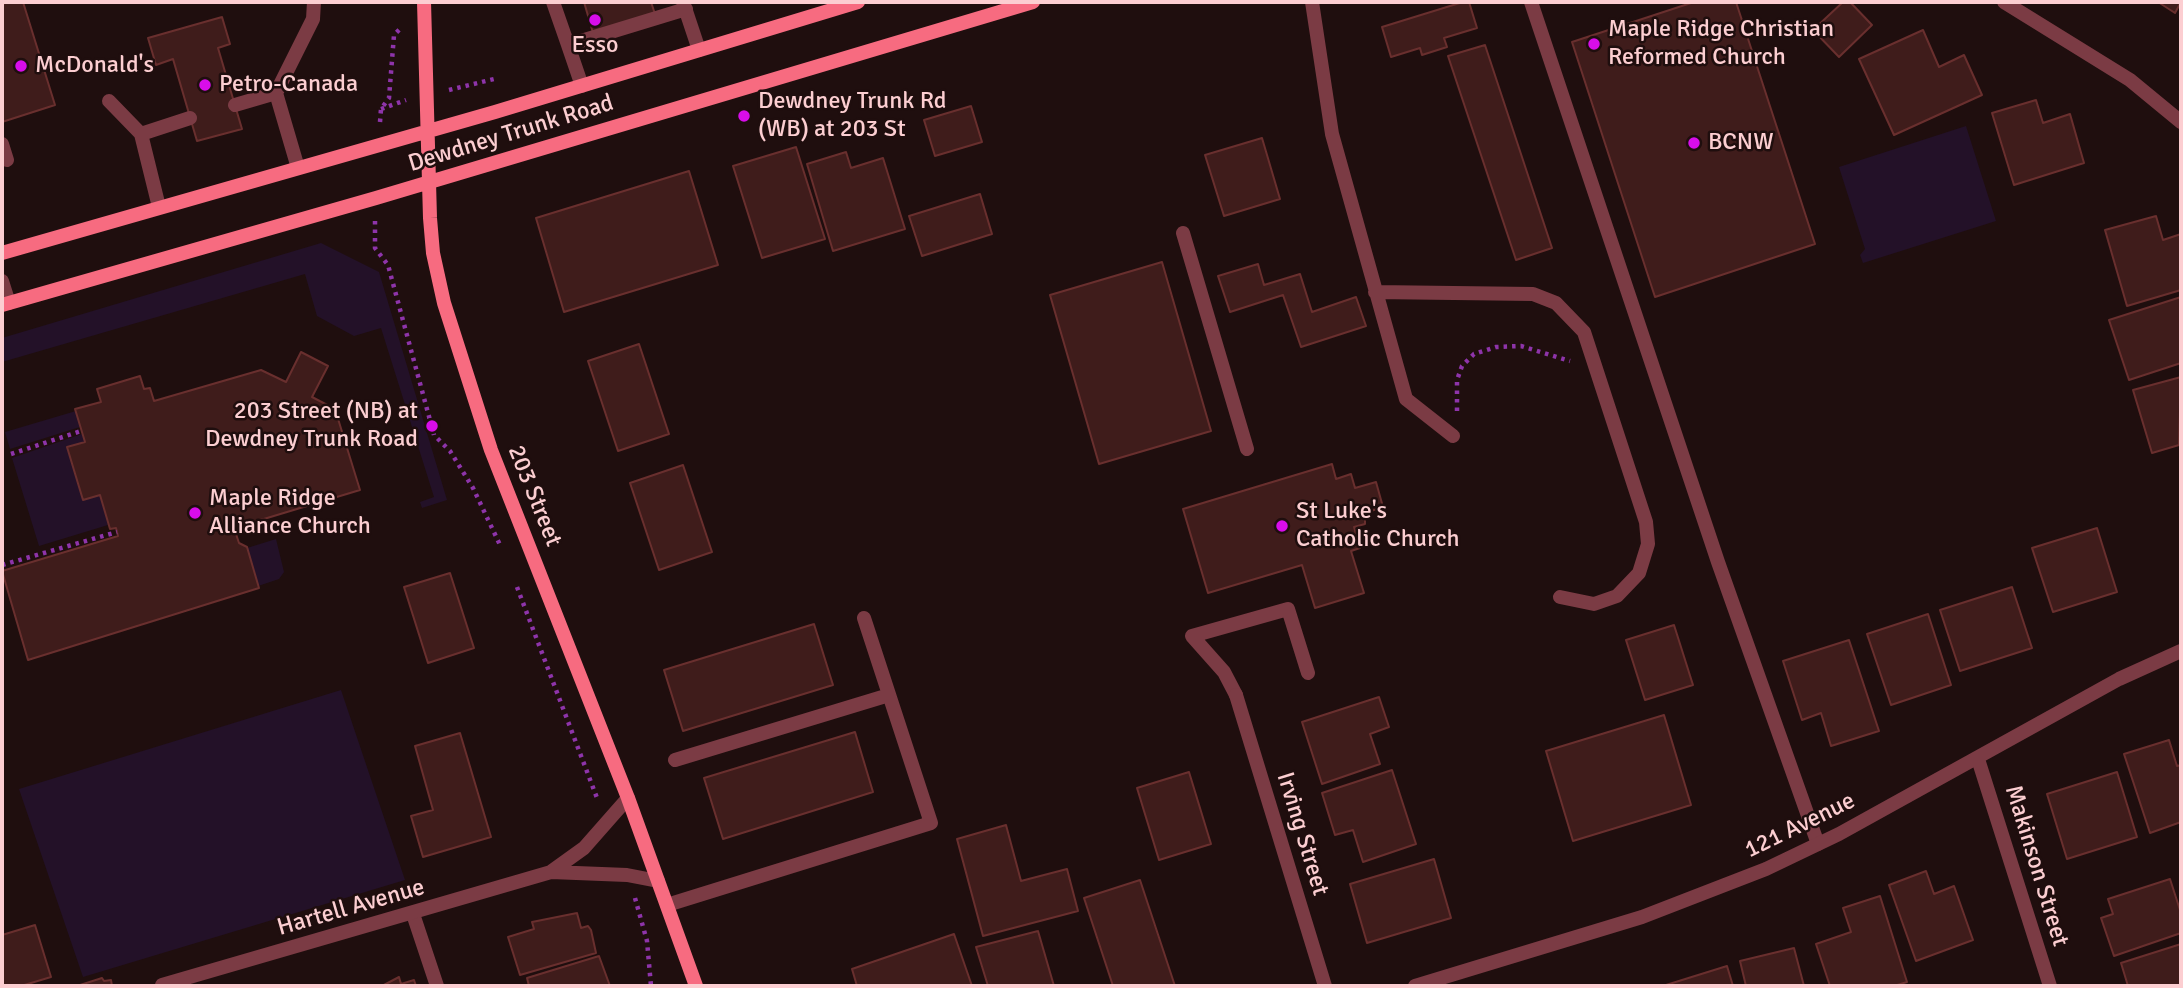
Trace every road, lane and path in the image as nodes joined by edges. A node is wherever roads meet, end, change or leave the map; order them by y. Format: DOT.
graph roads {
  1 [pos="314,2"];
  2 [pos="553,2"];
  3 [pos="858,2"];
  4 [pos="1004,2"];
  5 [pos="1033,2"];
  6 [pos="1312,2"];
  7 [pos="1531,2"];
  8 [pos="2004,2"];
  9 [pos="424,3"];
  10 [pos="685,6"];
  11 [pos="988,15"];
  12 [pos="568,45"];
  13 [pos="699,50"];
  14 [pos="582,86"];
  15 [pos="276,93"];
  16 [pos="109,101"];
  17 [pos="235,105"];
  18 [pos="381,109"];
  19 [pos="190,118"];
  20 [pos="2181,122"];
  21 [pos="426,131"];
  22 [pos="141,134"];
  23 [pos="2,144"];
  24 [pos="7,160"];
  25 [pos="298,168"];
  26 [pos="428,183"];
  27 [pos="159,207"];
  28 [pos="1183,233"];
  29 [pos="374,237"];
  30 [pos="2,253"];
  31 [pos="2,281"];
  32 [pos="1375,292"];
  33 [pos="5,304"];
  34 [pos="1599,376"];
  35 [pos="81,431"];
  36 [pos="1453,436"];
  37 [pos="1247,449"];
  38 [pos="11,454"];
  39 [pos="117,532"];
  40 [pos="502,549"];
  41 [pos="2,565"];
  42 [pos="516,585"];
  43 [pos="1560,597"];
  44 [pos="864,618"];
  45 [pos="2181,651"];
  46 [pos="1308,673"];
  47 [pos="889,695"];
  48 [pos="1978,759"];
  49 [pos="674,760"];
  50 [pos="588,774"];
  51 [pos="628,798"];
  52 [pos="1818,844"];
  53 [pos="551,872"];
  54 [pos="658,881"];
  55 [pos="635,896"];
  56 [pos="667,905"];
  57 [pos="414,914"];
  58 [pos="162,985"];
  59 [pos="438,986"];
  60 [pos="651,986"];
  61 [pos="696,986"];
  62 [pos="1325,986"];
  63 [pos="1415,986"];
  64 [pos="2050,986"];
  1 -- 15 [label="street"];
  2 -- 12 [label="street"];
  3 -- 13 [label="main road, Dewdney Trunk Road"];
  4 -- 11 [label="street"];
  5 -- 11 [label="main road, Dewdney Trunk Road"];
  6 -- 32 [label="street"];
  7 -- 52 [label="street"];
  8 -- 20 [label="street"];
  9 -- 18 [label="path"];
  9 -- 21 [label="main road, 203 Street"];
  10 -- 12 [label="street"];
  10 -- 13 [label="street"];
  11 -- 26 [label="main road, Dewdney Trunk Road"];
  12 -- 14 [label="street"];
  13 -- 14 [label="main road, Dewdney Trunk Road"];
  14 -- 21 [label="main road, Dewdney Trunk Road"];
  15 -- 17 [label="street"];
  15 -- 25 [label="street"];
  16 -- 22 [label="street"];
  19 -- 22 [label="street"];
  21 -- 25 [label="main road, Dewdney Trunk Road"];
  21 -- 26 [label="main road, 203 Street"];
  22 -- 27 [label="street"];
  23 -- 24 [label="street"];
  25 -- 27 [label="main road, Dewdney Trunk Road"];
  26 -- 33 [label="main road, Dewdney Trunk Road"];
  26 -- 51 [label="main road, 203 Street"];
  27 -- 30 [label="main road, Dewdney Trunk Road"];
  28 -- 37 [label="street"];
  29 -- 40 [label="path"];
  31 -- 33 [label="street"];
  32 -- 34 [label="street"];
  32 -- 36 [label="street"];
  34 -- 36 [label="path"];
  34 -- 43 [label="street"];
  35 -- 38 [label="path"];
  39 -- 41 [label="path"];
  42 -- 50 [label="path"];
  44 -- 47 [label="street"];
  45 -- 48 [label="street, 121 Avenue"];
  46 -- 62 [label="street, Irving Street"];
  47 -- 49 [label="street"];
  47 -- 56 [label="street"];
  48 -- 52 [label="street, 121 Avenue"];
  48 -- 64 [label="street, Makinson Street"];
  51 -- 53 [label="street, Hartell Avenue"];
  51 -- 54 [label="main road, 203 Street"];
  52 -- 63 [label="street, 121 Avenue"];
  53 -- 54 [label="street, Hartell Avenue"];
  53 -- 57 [label="street, Hartell Avenue"];
  54 -- 56 [label="main road, 203 Street"];
  55 -- 60 [label="path"];
  56 -- 61 [label="main road, 203 Street"];
  57 -- 58 [label="street, Hartell Avenue"];
  57 -- 59 [label="street"];
}
